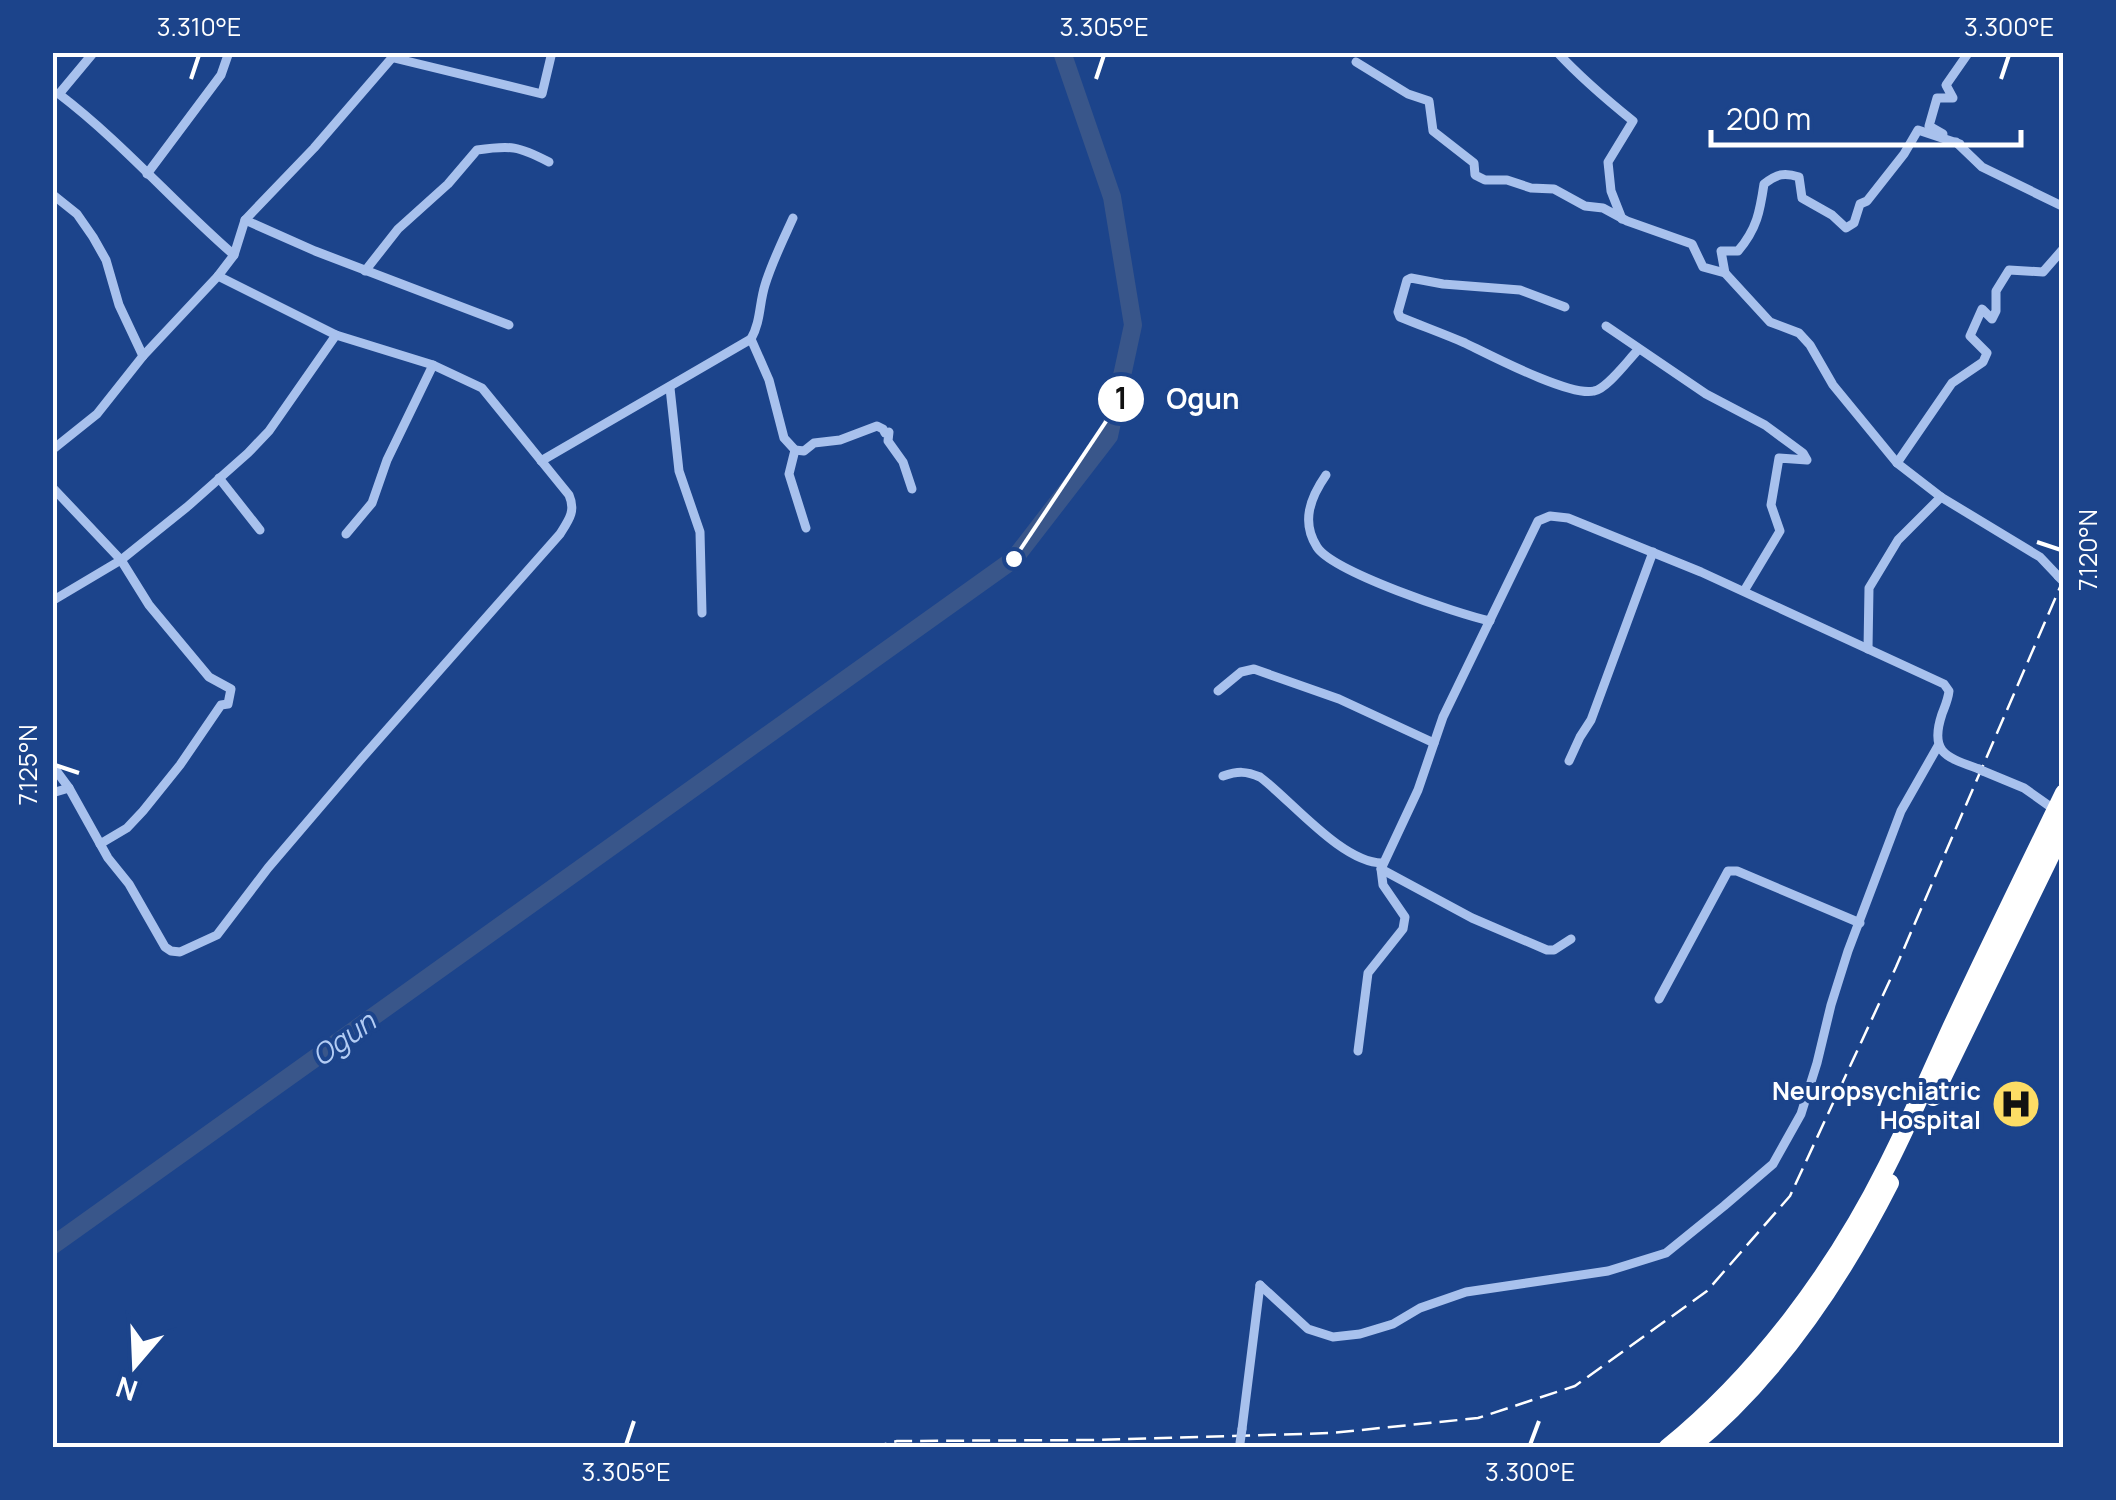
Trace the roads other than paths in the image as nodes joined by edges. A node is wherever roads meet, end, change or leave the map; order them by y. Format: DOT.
graph roads {
  1 [pos="94,52"];
  2 [pos="229,52"];
  3 [pos="552,52"];
  4 [pos="1557,52"];
  5 [pos="1969,52"];
  6 [pos="395,55"];
  7 [pos="1356,62"];
  8 [pos="56,93"];
  9 [pos="1960,144"];
  10 [pos="548,162"];
  11 [pos="147,174"];
  12 [pos="52,194"];
  13 [pos="2064,207"];
  14 [pos="792,218"];
  15 [pos="1622,219"];
  16 [pos="244,220"];
  17 [pos="2064,248"];
  18 [pos="234,254"];
  19 [pos="365,271"];
  20 [pos="1725,273"];
  21 [pos="218,276"];
  22 [pos="1565,307"];
  23 [pos="509,325"];
  24 [pos="1606,326"];
  25 [pos="336,334"];
  26 [pos="752,340"];
  27 [pos="1638,350"];
  28 [pos="143,356"];
  29 [pos="433,366"];
  30 [pos="670,388"];
  31 [pos="52,450"];
  32 [pos="795,450"];
  33 [pos="541,461"];
  34 [pos="1897,464"];
  35 [pos="1326,475"];
  36 [pos="219,478"];
  37 [pos="52,487"];
  38 [pos="912,489"];
  39 [pos="1941,498"];
  40 [pos="806,528"];
  41 [pos="260,530"];
  42 [pos="346,534"];
  43 [pos="1654,552"];
  44 [pos="121,560"];
  45 [pos="2061,579"];
  46 [pos="1744,591"];
  47 [pos="52,601"];
  48 [pos="702,613"];
  49 [pos="1490,621"];
  50 [pos="1868,649"];
  51 [pos="1218,690"];
  52 [pos="1434,743"];
  53 [pos="1938,746"];
  54 [pos="1569,761"];
  55 [pos="52,765"];
  56 [pos="1224,776"];
  57 [pos="69,788"];
  58 [pos="52,793"];
  59 [pos="2059,802"];
  60 [pos="2064,828"];
  61 [pos="100,844"];
  62 [pos="1382,866"];
  63 [pos="1860,923"];
  64 [pos="1571,940"];
  65 [pos="1660,999"];
  66 [pos="1358,1051"];
  67 [pos="1239,1446"];
  68 [pos="1667,1448"];
  69 [pos="1690,1448"];
  1 -- 8 [label="street"];
  2 -- 11 [label="street"];
  3 -- 6 [label="street"];
  4 -- 15 [label="street"];
  5 -- 9 [label="street"];
  6 -- 16 [label="street"];
  7 -- 15 [label="street"];
  8 -- 11 [label="street"];
  9 -- 13 [label="street"];
  9 -- 20 [label="street"];
  10 -- 19 [label="street"];
  11 -- 18 [label="street"];
  12 -- 28 [label="street"];
  14 -- 26 [label="street"];
  15 -- 20 [label="street"];
  16 -- 18 [label="street"];
  16 -- 19 [label="street"];
  17 -- 34 [label="street"];
  18 -- 21 [label="street"];
  19 -- 23 [label="street"];
  20 -- 34 [label="street"];
  21 -- 25 [label="street"];
  21 -- 28 [label="street"];
  22 -- 27 [label="street"];
  24 -- 27 [label="street"];
  25 -- 29 [label="street"];
  25 -- 36 [label="street"];
  26 -- 30 [label="street"];
  26 -- 32 [label="street"];
  27 -- 46 [label="street"];
  28 -- 31 [label="street"];
  29 -- 33 [label="street"];
  29 -- 42 [label="street"];
  30 -- 33 [label="street"];
  30 -- 48 [label="street"];
  32 -- 38 [label="street"];
  32 -- 40 [label="street"];
  33 -- 61 [label="street"];
  34 -- 39 [label="street"];
  35 -- 49 [label="street"];
  36 -- 41 [label="street"];
  36 -- 44 [label="street"];
  37 -- 44 [label="street"];
  39 -- 45 [label="street"];
  39 -- 50 [label="street"];
  43 -- 46 [label="street"];
  43 -- 49 [label="street"];
  43 -- 54 [label="street"];
  44 -- 47 [label="street"];
  44 -- 61 [label="street"];
  46 -- 50 [label="street"];
  49 -- 52 [label="street"];
  50 -- 53 [label="street"];
  51 -- 52 [label="street"];
  52 -- 62 [label="street"];
  53 -- 59 [label="street"];
  53 -- 63 [label="street"];
  55 -- 57 [label="street"];
  56 -- 62 [label="street"];
  57 -- 58 [label="street"];
  57 -- 61 [label="street"];
  59 -- 68 [label="highway"];
  60 -- 69 [label="highway"];
  62 -- 64 [label="street"];
  62 -- 66 [label="street"];
  63 -- 65 [label="street"];
  63 -- 67 [label="street, bridge"];
}
